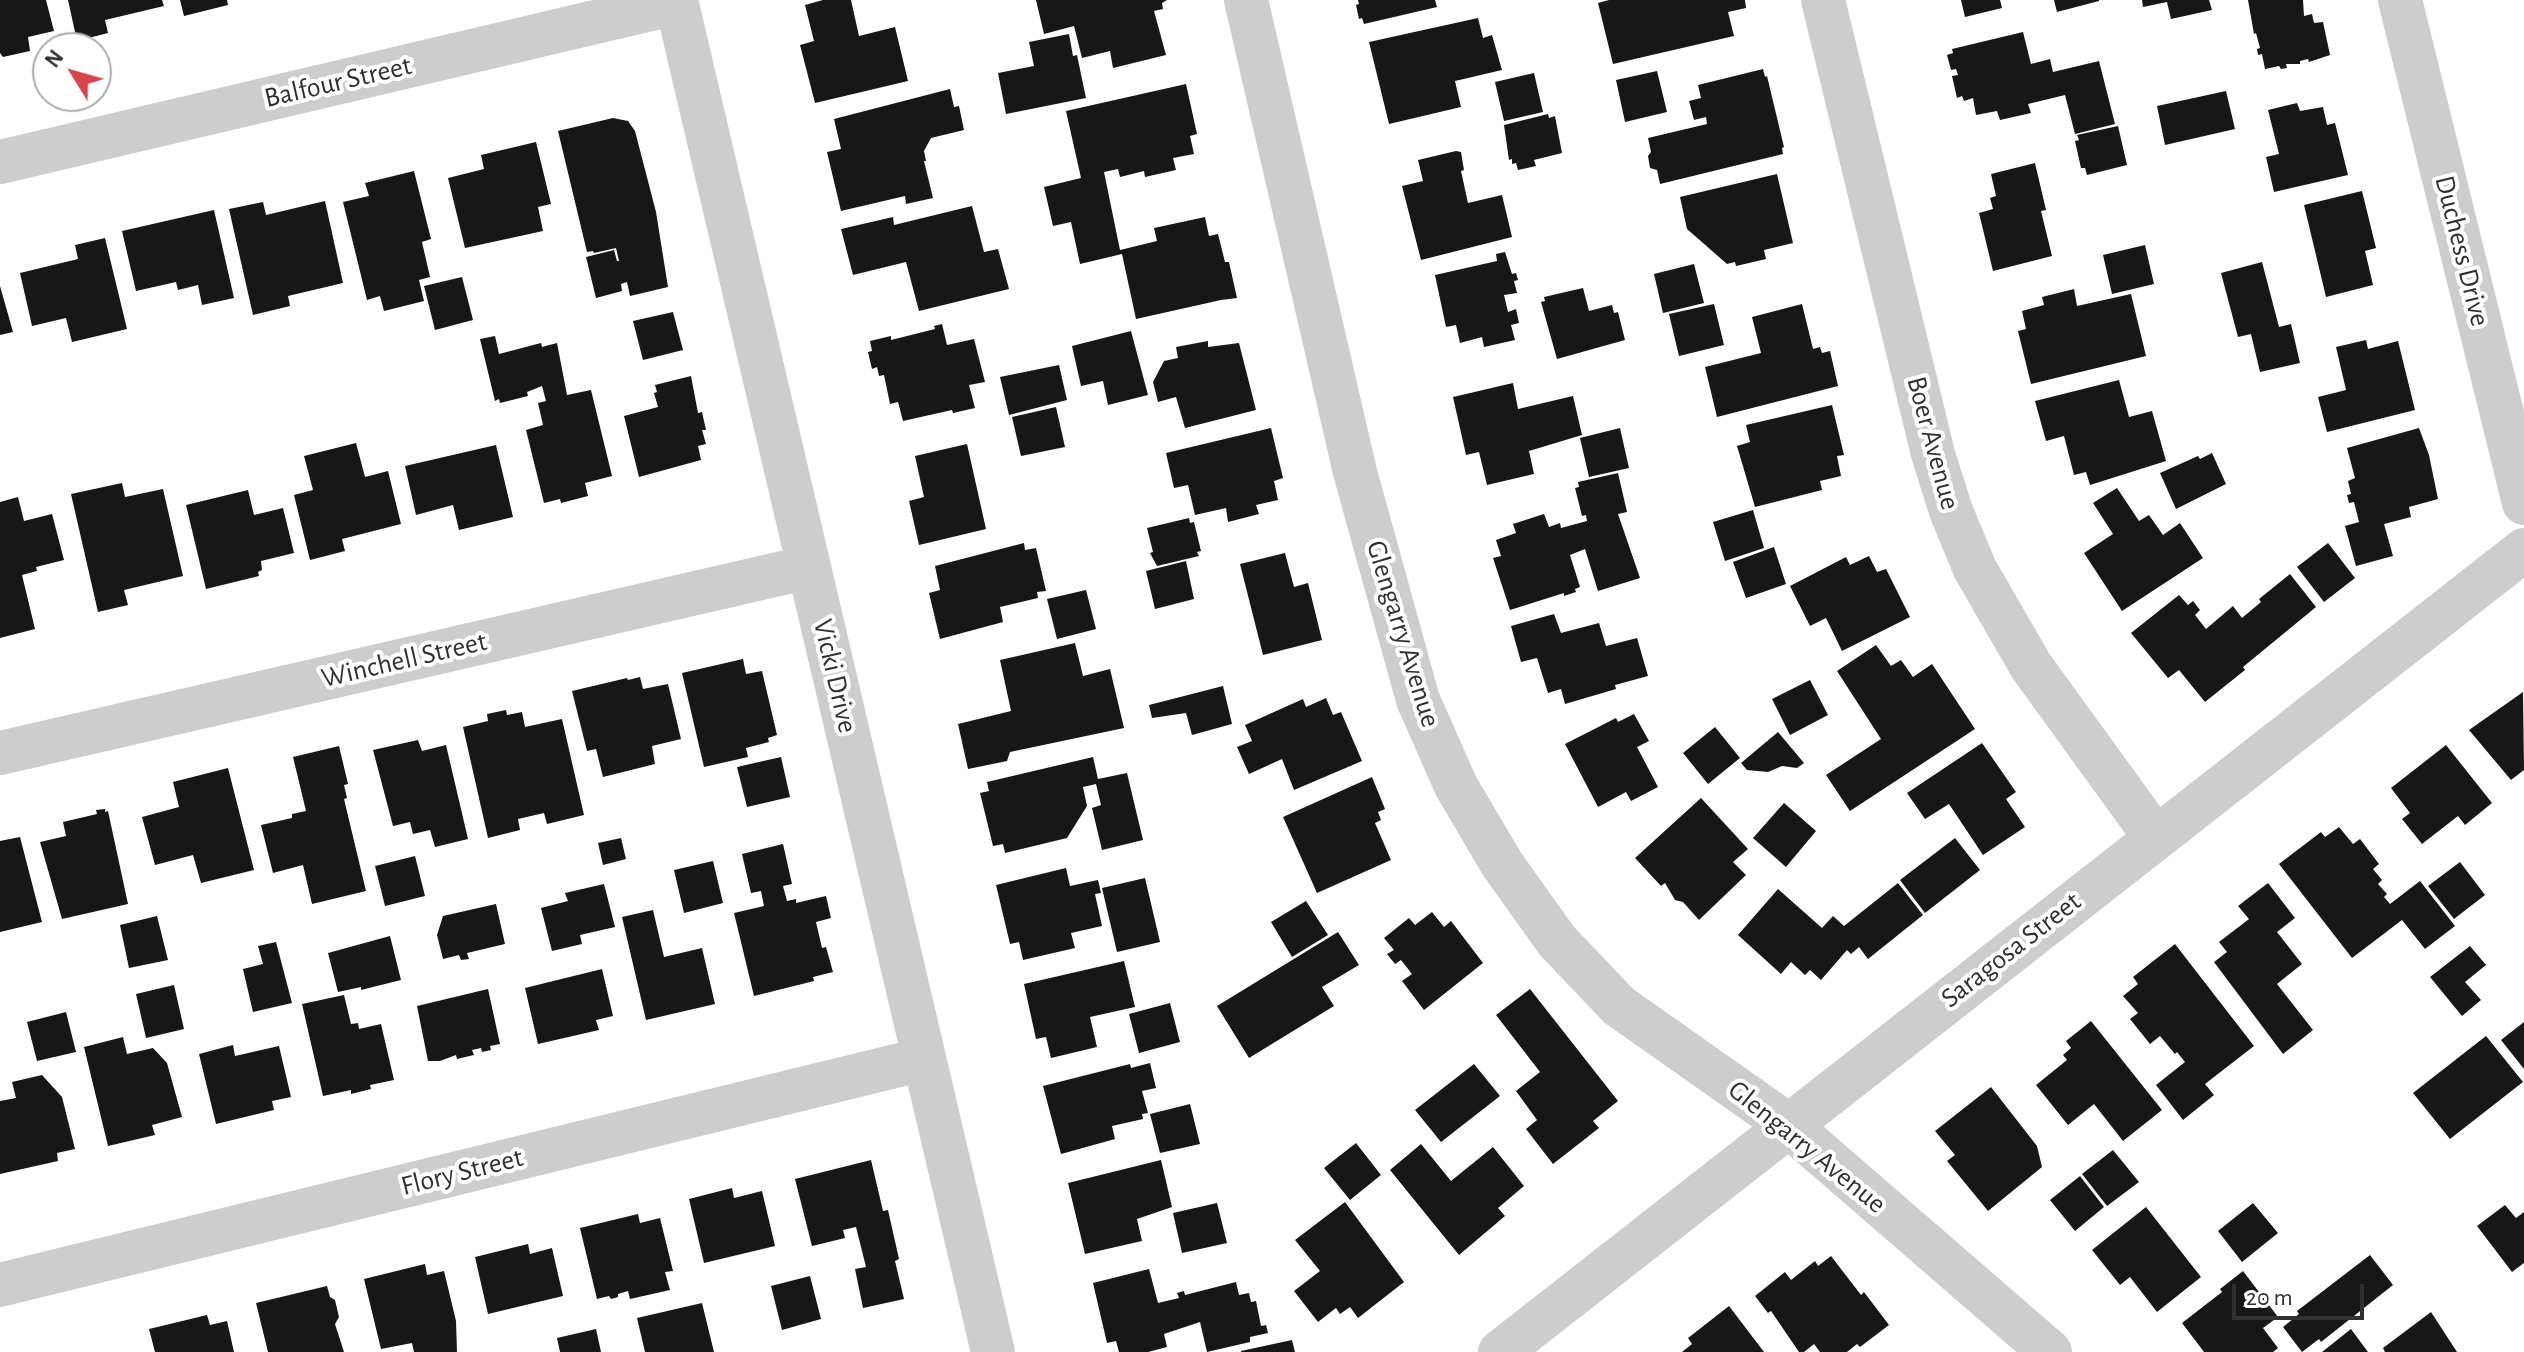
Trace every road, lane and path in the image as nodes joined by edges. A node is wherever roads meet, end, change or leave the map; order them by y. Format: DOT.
graph roads {
  1 [pos="1246,0"];
  2 [pos="1823,0"];
  3 [pos="2400,0"];
  4 [pos="676,1"];
  5 [pos="0,162"];
  6 [pos="2524,503"];
  7 [pos="2524,550"];
  8 [pos="809,567"];
  9 [pos="0,753"];
  10 [pos="2155,837"];
  11 [pos="924,1059"];
  12 [pos="1788,1125"];
  13 [pos="0,1285"];
  14 [pos="993,1352"];
  15 [pos="1500,1352"];
  16 [pos="2050,1352"];
  1 -- 12 [label="street, Glengarry Avenue"];
  2 -- 10 [label="street, Boer Avenue"];
  3 -- 6 [label="street, Duchess Drive"];
  4 -- 5 [label="street, Balfour Street"];
  4 -- 8 [label="street, Vicki Drive"];
  7 -- 10 [label="street, Saragosa Street"];
  8 -- 9 [label="street, Winchell Street"];
  8 -- 11 [label="street, Vicki Drive"];
  10 -- 12 [label="street, Saragosa Street"];
  11 -- 13 [label="street, Flory Street"];
  11 -- 14 [label="street, Vicki Drive"];
  12 -- 15 [label="street, Saragosa Street"];
  12 -- 16 [label="street, Glengarry Avenue"];
}
